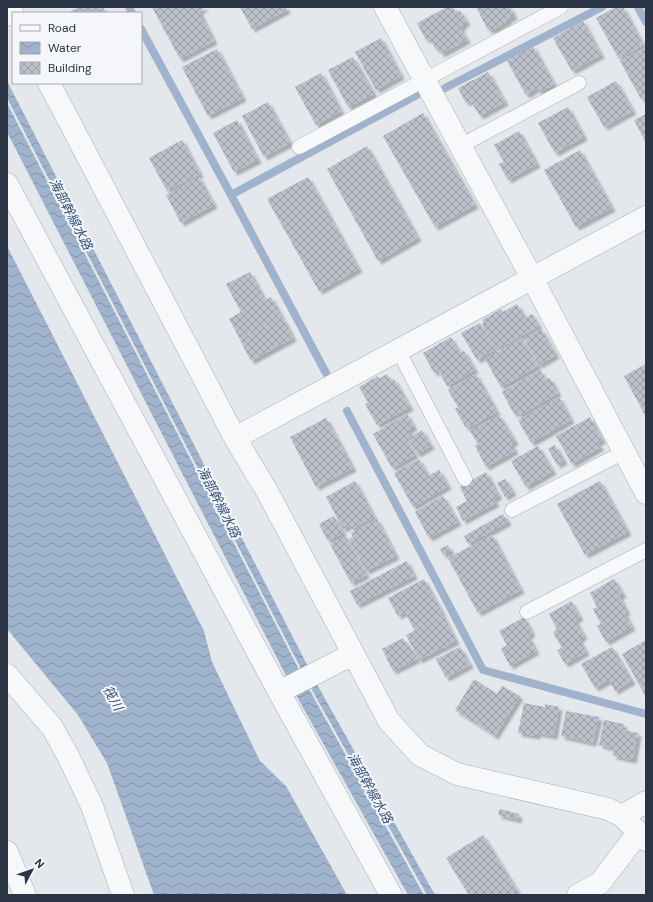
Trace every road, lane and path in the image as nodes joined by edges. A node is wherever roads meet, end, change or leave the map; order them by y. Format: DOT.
graph roads {
  1 [pos="384,7"];
  2 [pos="561,7"];
  3 [pos="424,80"];
  4 [pos="579,83"];
  5 [pos="50,84"];
  6 [pos="460,146"];
  7 [pos="299,147"];
  8 [pos="7,184"];
  9 [pos="646,217"];
  10 [pos="532,278"];
  11 [pos="398,350"];
  12 [pos="236,438"];
  13 [pos="624,452"];
  14 [pos="465,479"];
  15 [pos="646,493"];
  16 [pos="512,510"];
  17 [pos="646,550"];
  18 [pos="527,612"];
  19 [pos="353,654"];
  20 [pos="7,675"];
  21 [pos="283,690"];
  22 [pos="646,802"];
  23 [pos="622,816"];
  24 [pos="642,836"];
  25 [pos="7,852"];
  26 [pos="603,889"];
  27 [pos="25,895"];
  28 [pos="123,895"];
  29 [pos="391,895"];
  30 [pos="578,895"];
  1 -- 3 [label="street"];
  2 -- 3 [label="lane"];
  3 -- 6 [label="street"];
  3 -- 7 [label="lane"];
  4 -- 6 [label="lane"];
  5 -- 12 [label="street"];
  6 -- 10 [label="street"];
  8 -- 21 [label="street"];
  9 -- 10 [label="street"];
  10 -- 11 [label="street"];
  10 -- 13 [label="street"];
  11 -- 12 [label="street"];
  11 -- 14 [label="lane"];
  12 -- 19 [label="street"];
  13 -- 15 [label="street"];
  13 -- 16 [label="lane"];
  17 -- 18 [label="lane"];
  19 -- 21 [label="street"];
  19 -- 23 [label="street"];
  20 -- 28 [label="street"];
  21 -- 29 [label="street"];
  22 -- 23 [label="street"];
  23 -- 24 [label="street"];
  24 -- 26 [label="street"];
  25 -- 27 [label="street"];
  26 -- 30 [label="street"];
}
